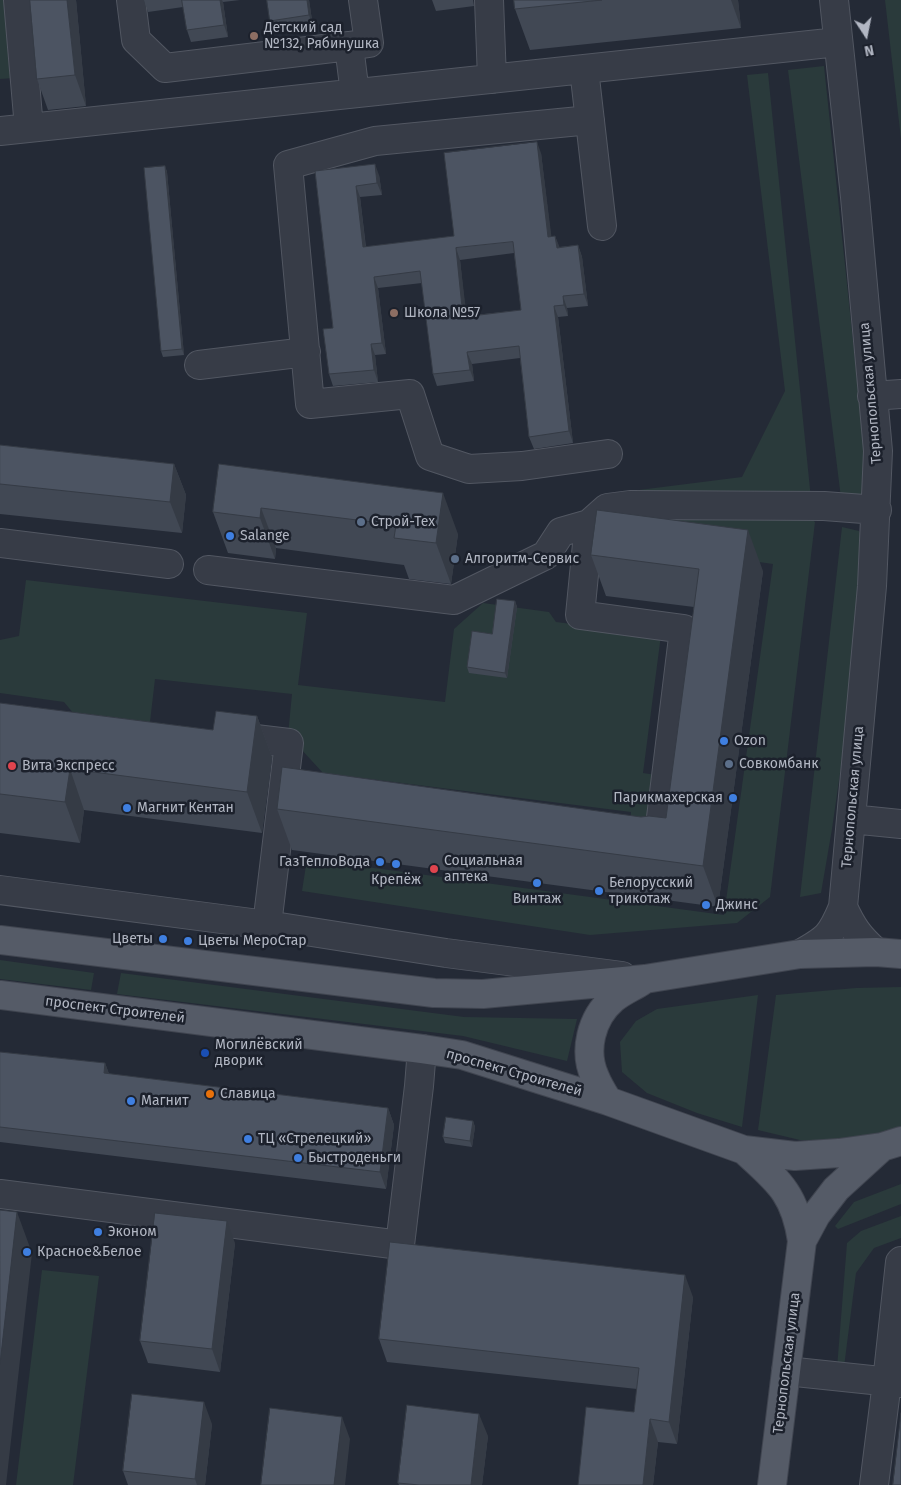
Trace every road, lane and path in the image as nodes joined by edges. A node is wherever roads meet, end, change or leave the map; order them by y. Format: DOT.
graph roads {
  1 [pos="18,0"];
  2 [pos="131,0"];
  3 [pos="363,0"];
  4 [pos="489,0"];
  5 [pos="834,0"];
  6 [pos="838,42"];
  7 [pos="349,46"];
  8 [pos="584,69"];
  9 [pos="492,79"];
  10 [pos="356,93"];
  11 [pos="590,120"];
  12 [pos="29,128"];
  13 [pos="0,131"];
  14 [pos="602,226"];
  15 [pos="306,352"];
  16 [pos="199,365"];
  17 [pos="901,394"];
  18 [pos="872,396"];
  19 [pos="608,454"];
  20 [pos="877,510"];
  21 [pos="589,524"];
  22 [pos="0,543"];
  23 [pos="169,564"];
  24 [pos="208,570"];
  25 [pos="201,733"];
  26 [pos="851,819"];
  27 [pos="901,824"];
  28 [pos="619,837"];
  29 [pos="0,890"];
  30 [pos="843,907"];
  31 [pos="267,925"];
  32 [pos="0,940"];
  33 [pos="888,953"];
  34 [pos="800,954"];
  35 [pos="646,979"];
  36 [pos="0,995"];
  37 [pos="422,1049"];
  38 [pos="608,1101"];
  39 [pos="891,1144"];
  40 [pos="744,1150"];
  41 [pos="0,1194"];
  42 [pos="802,1241"];
  43 [pos="901,1261"];
  44 [pos="786,1371"];
  45 [pos="894,1383"];
  46 [pos="772,1485"];
  47 [pos="874,1485"];
  1 -- 12 [label="street"];
  2 -- 7 [label="street"];
  3 -- 7 [label="street"];
  4 -- 9 [label="street"];
  5 -- 6 [label="street, Тернопольская улица"];
  6 -- 8 [label="street"];
  6 -- 18 [label="street, Тернопольская улица"];
  7 -- 10 [label="street"];
  8 -- 9 [label="street"];
  8 -- 11 [label="street"];
  9 -- 10 [label="street"];
  10 -- 12 [label="street"];
  11 -- 14 [label="street"];
  11 -- 15 [label="street"];
  12 -- 13 [label="street"];
  15 -- 16 [label="street"];
  15 -- 19 [label="street"];
  17 -- 18 [label="street"];
  18 -- 20 [label="street, Тернопольская улица"];
  20 -- 21 [label="street"];
  20 -- 26 [label="street, Тернопольская улица"];
  21 -- 24 [label="street"];
  21 -- 28 [label="street"];
  22 -- 23 [label="street"];
  25 -- 31 [label="street"];
  26 -- 27 [label="street"];
  26 -- 30 [label="street, Тернопольская улица"];
  29 -- 31 [label="street"];
  30 -- 33 [label="street"];
  30 -- 34 [label="street, Тернопольская улица"];
  31 -- 35 [label="street"];
  32 -- 35 [label="main road"];
  33 -- 34 [label="main road"];
  34 -- 35 [label="main road"];
  35 -- 38 [label="main road"];
  36 -- 37 [label="main road, проспект Строителей"];
  37 -- 38 [label="main road, проспект Строителей"];
  37 -- 41 [label="street"];
  38 -- 40 [label="main road, проспект Строителей"];
  39 -- 40 [label="main road, проспект Строителей"];
  39 -- 42 [label="main road, Тернопольская улица"];
  40 -- 42 [label="main road, Тернопольская улица"];
  42 -- 44 [label="main road, Тернопольская улица"];
  43 -- 45 [label="street"];
  44 -- 45 [label="street"];
  44 -- 46 [label="main road, Тернопольская улица"];
  45 -- 47 [label="street"];
}
